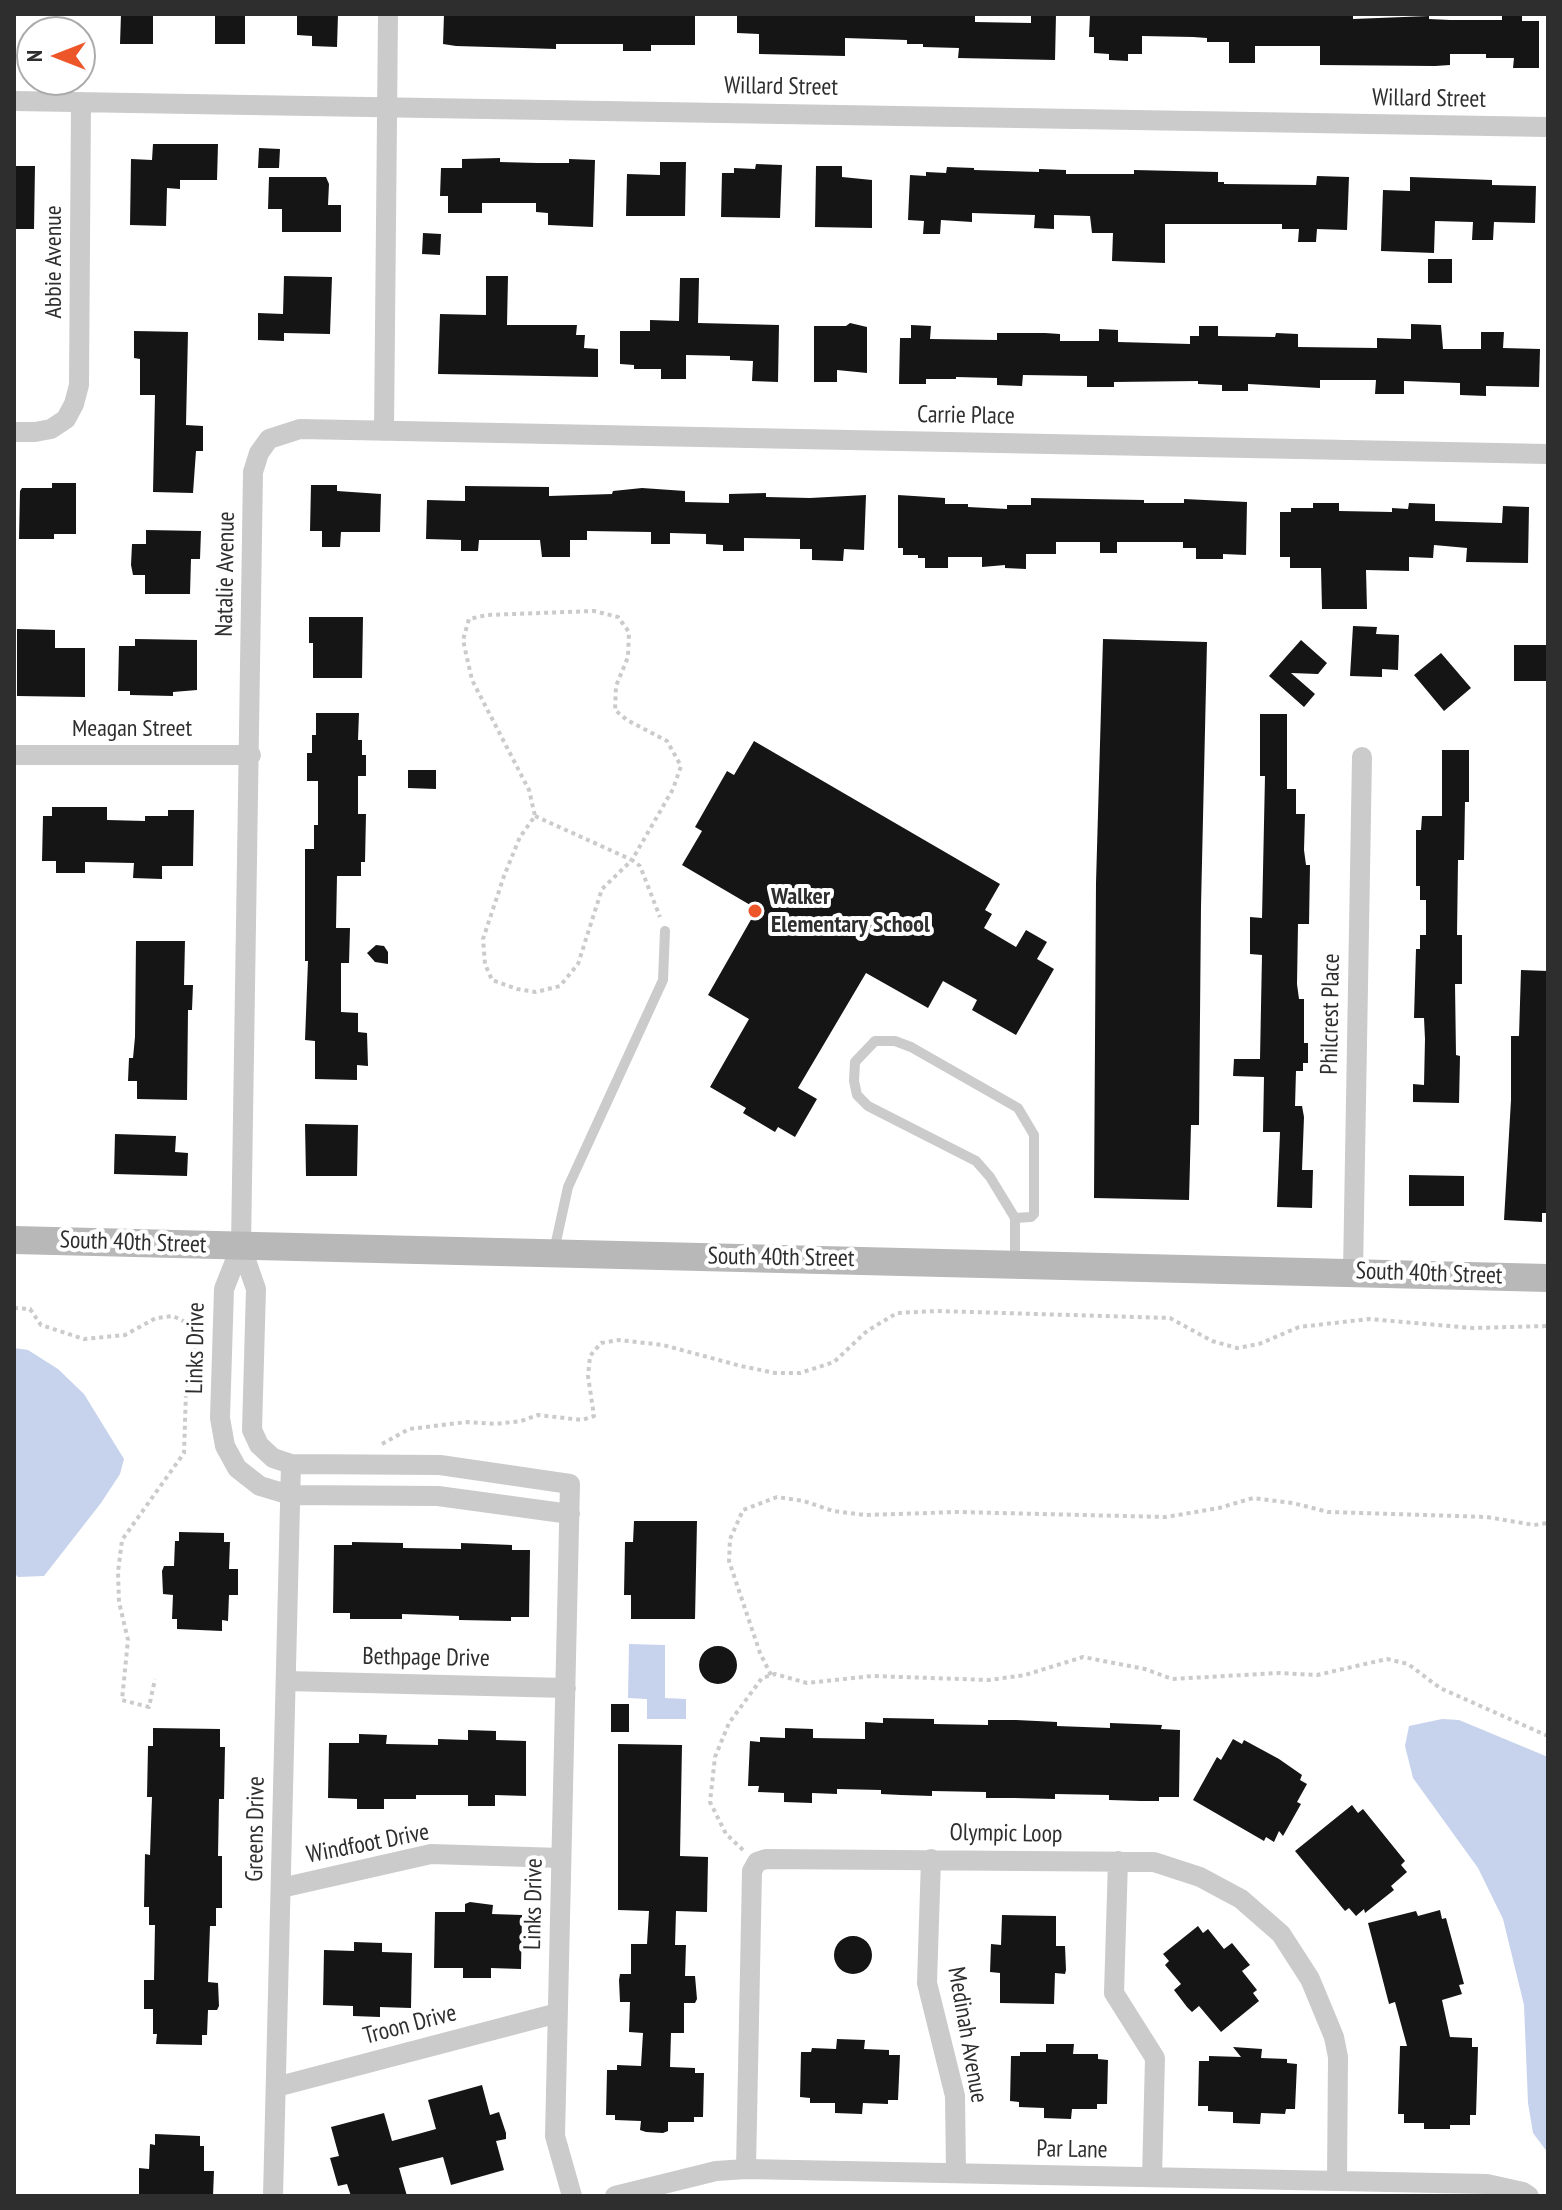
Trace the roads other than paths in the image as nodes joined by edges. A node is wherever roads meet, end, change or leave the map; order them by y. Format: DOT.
graph roads {
  1 [pos="388,14"];
  2 [pos="14,101"];
  3 [pos="81,102"];
  4 [pos="388,106"];
  5 [pos="1548,127"];
  6 [pos="384,431"];
  7 [pos="14,432"];
  8 [pos="1548,454"];
  9 [pos="14,755"];
  10 [pos="251,755"];
  11 [pos="1362,757"];
  12 [pos="665,931"];
  13 [pos="1015,1218"];
  14 [pos="14,1240"];
  15 [pos="241,1246"];
  16 [pos="553,1253"];
  17 [pos="1015,1263"];
  18 [pos="1353,1272"];
  19 [pos="1548,1278"];
  20 [pos="291,1464"];
  21 [pos="290,1495"];
  22 [pos="570,1514"];
  23 [pos="286,1681"];
  24 [pos="566,1688"];
  25 [pos="561,1858"];
  26 [pos="931,1859"];
  27 [pos="1118,1861"];
  28 [pos="281,1888"];
  29 [pos="558,2013"];
  30 [pos="276,2087"];
  31 [pos="746,2169"];
  32 [pos="956,2173"];
  33 [pos="1152,2177"];
  34 [pos="1337,2181"];
  35 [pos="273,2196"];
  36 [pos="572,2196"];
  37 [pos="615,2196"];
  38 [pos="1529,2196"];
  1 -- 4 [label="street"];
  2 -- 3 [label="street, Willard Street"];
  3 -- 4 [label="street, Willard Street"];
  3 -- 7 [label="street, Abbie Avenue"];
  4 -- 5 [label="street, Willard Street"];
  4 -- 6 [label="street"];
  6 -- 8 [label="street, Carrie Place"];
  6 -- 10 [label="street, Natalie Avenue"];
  9 -- 10 [label="street, Meagan Street"];
  10 -- 15 [label="street, Natalie Avenue"];
  11 -- 18 [label="street, Philcrest Place"];
  12 -- 16 [label="lane"];
  13 -- 13 [label="lane"];
  13 -- 17 [label="lane"];
  14 -- 15 [label="street, South 40th Street"];
  15 -- 16 [label="street, South 40th Street"];
  15 -- 20 [label="street"];
  15 -- 21 [label="street, Links Drive"];
  16 -- 17 [label="street, South 40th Street"];
  17 -- 18 [label="street, South 40th Street"];
  18 -- 19 [label="street, South 40th Street"];
  20 -- 21 [label="street, Greens Drive"];
  20 -- 22 [label="street, Links Drive"];
  21 -- 22 [label="street, Links Drive"];
  21 -- 23 [label="street, Greens Drive"];
  22 -- 24 [label="street, Links Drive"];
  23 -- 24 [label="street, Bethpage Drive"];
  23 -- 28 [label="street, Greens Drive"];
  24 -- 25 [label="street, Links Drive"];
  25 -- 28 [label="street, Windfoot Drive"];
  25 -- 29 [label="street, Links Drive"];
  26 -- 27 [label="street, Olympic Loop"];
  26 -- 31 [label="street, Olympic Loop"];
  26 -- 32 [label="street, Medinah Avenue"];
  27 -- 33 [label="street"];
  27 -- 34 [label="street, Olympic Loop"];
  28 -- 30 [label="street, Greens Drive"];
  29 -- 30 [label="street, Troon Drive"];
  29 -- 36 [label="street, Links Drive"];
  30 -- 35 [label="street, Greens Drive"];
  31 -- 32 [label="street, Par Lane"];
  31 -- 37 [label="street, Par Lane"];
  32 -- 33 [label="street, Par Lane"];
  33 -- 34 [label="street, Par Lane"];
  34 -- 38 [label="street, Par Lane"];
}
